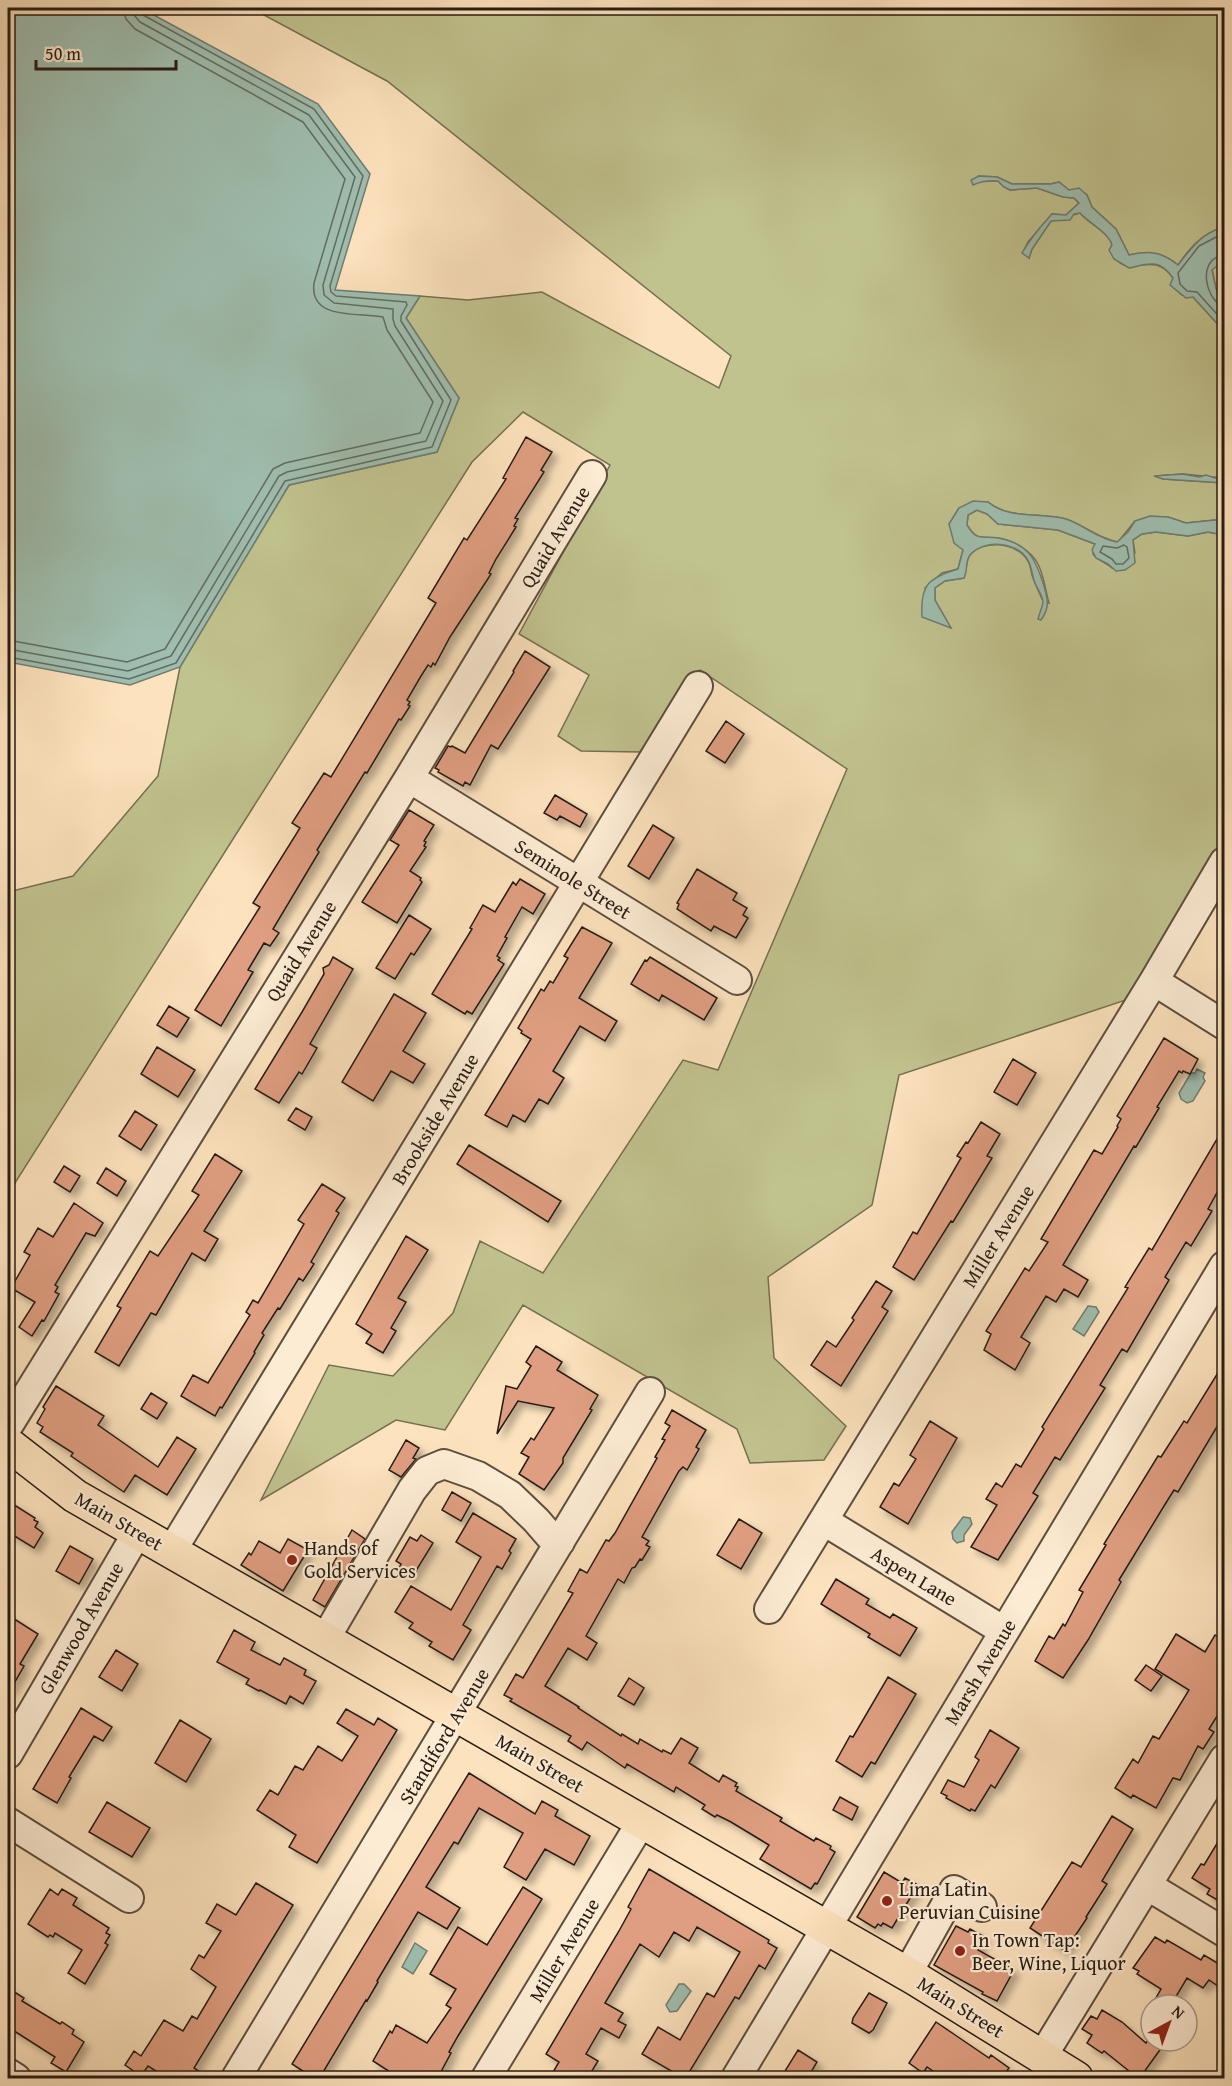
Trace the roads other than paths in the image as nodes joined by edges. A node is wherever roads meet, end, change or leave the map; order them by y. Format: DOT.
graph roads {
  1 [pos="592,475"];
  2 [pos="698,686"];
  3 [pos="409,778"];
  4 [pos="1224,862"];
  5 [pos="579,883"];
  6 [pos="737,980"];
  7 [pos="1154,981"];
  8 [pos="1224,1025"];
  9 [pos="1224,1266"];
  10 [pos="650,1392"];
  11 [pos="8,1426"];
  12 [pos="8,1444"];
  13 [pos="824,1521"];
  14 [pos="137,1533"];
  15 [pos="561,1542"];
  16 [pos="171,1552"];
  17 [pos="769,1610"];
  18 [pos="1004,1631"];
  19 [pos="325,1639"];
  20 [pos="456,1715"];
  21 [pos="8,1754"];
  22 [pos="1224,1759"];
  23 [pos="642,1821"];
  24 [pos="8,1822"];
  25 [pos="1148,1886"];
  26 [pos="129,1898"];
  27 [pos="982,1907"];
  28 [pos="827,1928"];
  29 [pos="1224,1932"];
  30 [pos="907,1974"];
  31 [pos="1041,2057"];
  32 [pos="8,2073"];
  33 [pos="16,2079"];
  34 [pos="236,2079"];
  35 [pos="486,2079"];
  36 [pos="735,2079"];
  37 [pos="1076,2079"];
  1 -- 3 [label="street, Quaid Avenue"];
  2 -- 5 [label="street, Brookside Avenue"];
  3 -- 5 [label="street, Seminole Street"];
  3 -- 11 [label="street, Quaid Avenue"];
  4 -- 7 [label="street, Miller Avenue"];
  5 -- 6 [label="street, Seminole Street"];
  5 -- 16 [label="street, Brookside Avenue"];
  7 -- 8 [label="street"];
  7 -- 13 [label="street, Miller Avenue"];
  9 -- 18 [label="street, Marsh Avenue"];
  10 -- 15 [label="street, Standiford Avenue"];
  12 -- 14 [label="main road, Main Street"];
  13 -- 17 [label="street, Miller Avenue"];
  13 -- 18 [label="street, Aspen Lane"];
  14 -- 16 [label="main road, Main Street"];
  14 -- 21 [label="street, Glenwood Avenue"];
  15 -- 19 [label="street"];
  15 -- 20 [label="street, Standiford Avenue"];
  16 -- 19 [label="main road, Main Street"];
  18 -- 28 [label="street, Marsh Avenue"];
  19 -- 20 [label="main road, Main Street"];
  20 -- 23 [label="main road, Main Street"];
  20 -- 34 [label="street, Standiford Avenue"];
  22 -- 25 [label="street"];
  23 -- 28 [label="main road, Main Street"];
  23 -- 35 [label="street, Miller Avenue"];
  24 -- 26 [label="street"];
  25 -- 29 [label="street"];
  25 -- 31 [label="street"];
  27 -- 30 [label="street"];
  28 -- 30 [label="main road, Main Street"];
  28 -- 36 [label="street, Marsh Avenue"];
  30 -- 31 [label="main road, Main Street"];
  31 -- 37 [label="main road, Main Street"];
  32 -- 33 [label="street"];
}
